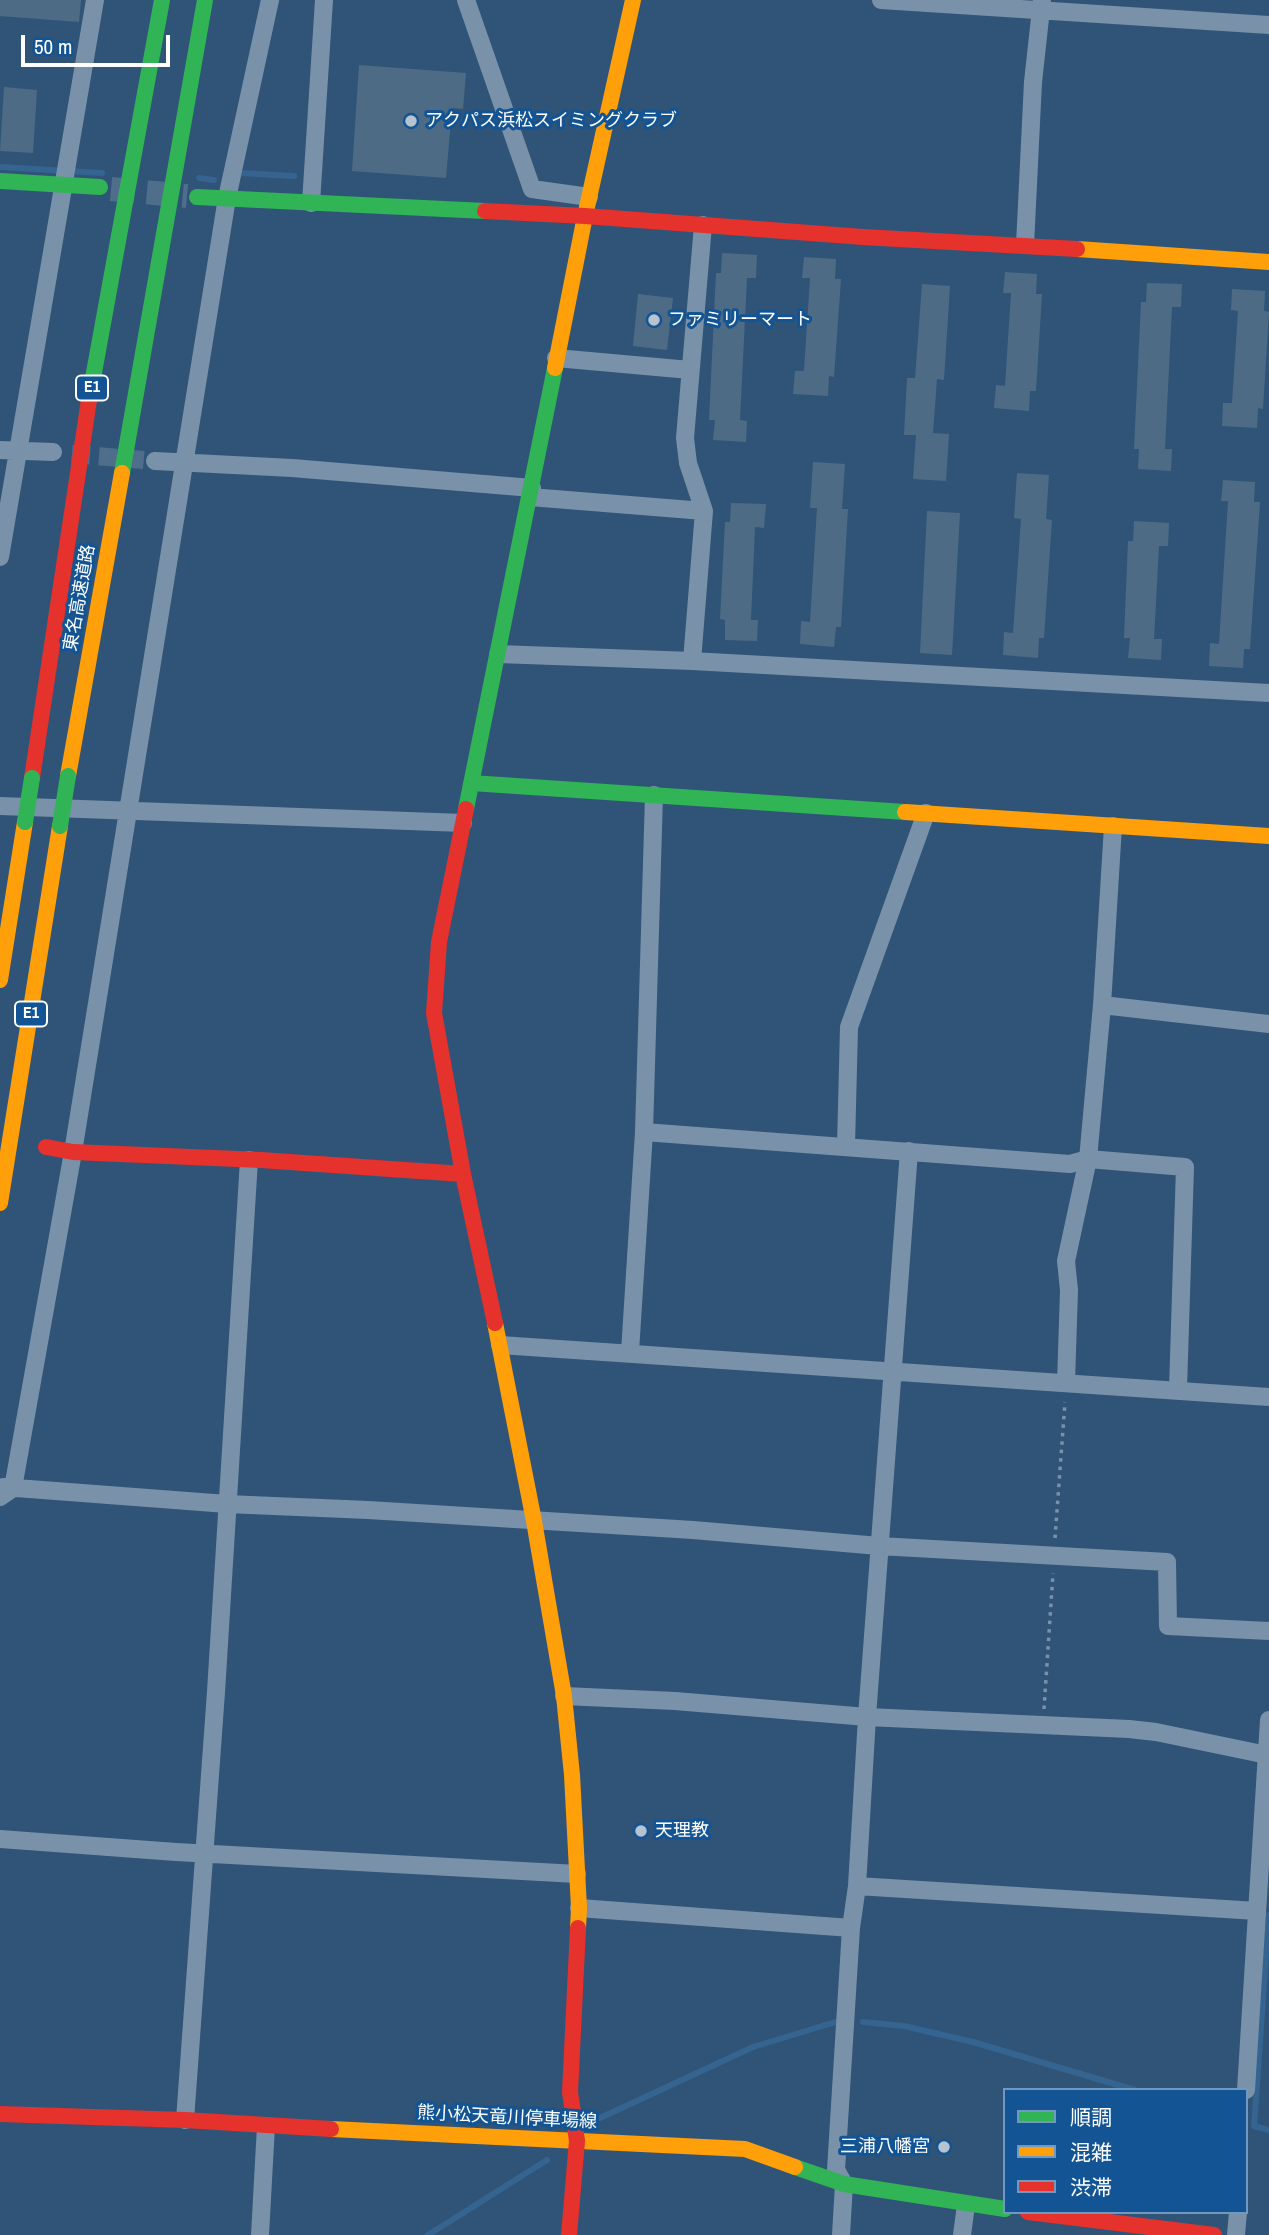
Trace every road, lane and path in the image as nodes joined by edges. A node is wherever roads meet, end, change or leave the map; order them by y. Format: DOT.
graph roads {
  1 [pos="94,0"];
  2 [pos="162,0"];
  3 [pos="205,0"];
  4 [pos="270,0"];
  5 [pos="324,0"];
  6 [pos="466,0"];
  7 [pos="633,0"];
  8 [pos="880,0"];
  9 [pos="1042,6"];
  10 [pos="1269,25"];
  11 [pos="0,181"];
  12 [pos="64,186"];
  13 [pos="100,187"];
  14 [pos="197,197"];
  15 [pos="589,197"];
  16 [pos="228,198"];
  17 [pos="311,203"];
  18 [pos="585,216"];
  19 [pos="703,225"];
  20 [pos="1025,245"];
  21 [pos="1269,262"];
  22 [pos="556,358"];
  23 [pos="690,370"];
  24 [pos="8,451"];
  25 [pos="52,452"];
  26 [pos="155,461"];
  27 [pos="183,461"];
  28 [pos="531,492"];
  29 [pos="704,511"];
  30 [pos="0,557"];
  31 [pos="498,654"];
  32 [pos="692,661"];
  33 [pos="1269,693"];
  34 [pos="471,783"];
  35 [pos="654,795"];
  36 [pos="0,806"];
  37 [pos="127,812"];
  38 [pos="926,813"];
  39 [pos="463,823"];
  40 [pos="1114,826"];
  41 [pos="1269,836"];
  42 [pos="0,980"];
  43 [pos="1102,1005"];
  44 [pos="1269,1024"];
  45 [pos="644,1132"];
  46 [pos="846,1146"];
  47 [pos="46,1147"];
  48 [pos="909,1151"];
  49 [pos="73,1152"];
  50 [pos="1088,1159"];
  51 [pos="249,1160"];
  52 [pos="463,1174"];
  53 [pos="0,1203"];
  54 [pos="500,1345"];
  55 [pos="630,1352"];
  56 [pos="892,1373"];
  57 [pos="1066,1382"];
  58 [pos="1178,1389"];
  59 [pos="1269,1396"];
  60 [pos="4,1491"];
  61 [pos="227,1504"];
  62 [pos="534,1521"];
  63 [pos="879,1546"];
  64 [pos="1269,1631"];
  65 [pos="564,1696"];
  66 [pos="867,1717"];
  67 [pos="1269,1720"];
  68 [pos="1267,1755"];
  69 [pos="0,1839"];
  70 [pos="205,1853"];
  71 [pos="577,1874"];
  72 [pos="858,1886"];
  73 [pos="579,1908"];
  74 [pos="1257,1911"];
  75 [pos="851,1928"];
  76 [pos="1264,1954"];
  77 [pos="1246,2088"];
  78 [pos="0,2114"];
  79 [pos="185,2120"];
  80 [pos="266,2126"];
  81 [pos="577,2141"];
  82 [pos="844,2184"];
  83 [pos="966,2205"];
  84 [pos="1003,2209"];
  85 [pos="1044,2214"];
  86 [pos="1238,2214"];
  87 [pos="260,2235"];
  88 [pos="569,2235"];
  89 [pos="841,2235"];
  90 [pos="962,2235"];
  91 [pos="1214,2235"];
  92 [pos="1236,2235"];
  1 -- 12 [label="street"];
  2 -- 42 [label="main road, 東名高速道路 / E1, bridge"];
  3 -- 53 [label="main road, 東名高速道路 / E1, bridge"];
  4 -- 16 [label="street"];
  5 -- 17 [label="street"];
  6 -- 15 [label="street"];
  7 -- 15 [label="main road"];
  8 -- 9 [label="street"];
  9 -- 10 [label="street"];
  9 -- 20 [label="street"];
  11 -- 12 [label="main road"];
  12 -- 13 [label="main road"];
  12 -- 24 [label="street"];
  14 -- 16 [label="main road"];
  15 -- 18 [label="main road"];
  16 -- 17 [label="main road"];
  16 -- 27 [label="street"];
  17 -- 18 [label="main road"];
  18 -- 19 [label="main road"];
  18 -- 22 [label="main road"];
  19 -- 20 [label="main road"];
  19 -- 23 [label="street"];
  20 -- 21 [label="main road"];
  22 -- 23 [label="street"];
  22 -- 28 [label="main road"];
  23 -- 29 [label="street"];
  24 -- 25 [label="street"];
  24 -- 30 [label="street"];
  26 -- 27 [label="street"];
  27 -- 28 [label="street"];
  27 -- 37 [label="street"];
  28 -- 29 [label="street"];
  28 -- 31 [label="main road"];
  29 -- 32 [label="street"];
  31 -- 32 [label="street"];
  31 -- 34 [label="main road"];
  32 -- 33 [label="street"];
  34 -- 35 [label="main road"];
  34 -- 39 [label="main road"];
  35 -- 38 [label="main road"];
  35 -- 45 [label="street"];
  36 -- 37 [label="street"];
  37 -- 39 [label="street"];
  37 -- 49 [label="street"];
  38 -- 40 [label="main road"];
  38 -- 46 [label="street"];
  39 -- 52 [label="main road"];
  40 -- 41 [label="main road"];
  40 -- 43 [label="street"];
  43 -- 44 [label="street"];
  43 -- 50 [label="street"];
  45 -- 46 [label="street"];
  45 -- 55 [label="street"];
  46 -- 48 [label="street"];
  47 -- 49 [label="main road"];
  48 -- 50 [label="street"];
  48 -- 56 [label="street"];
  49 -- 51 [label="main road"];
  49 -- 60 [label="street"];
  50 -- 57 [label="street"];
  50 -- 58 [label="street"];
  51 -- 52 [label="main road"];
  51 -- 61 [label="street"];
  52 -- 54 [label="main road"];
  54 -- 55 [label="street"];
  54 -- 62 [label="main road"];
  55 -- 56 [label="street"];
  56 -- 57 [label="street"];
  56 -- 63 [label="street"];
  57 -- 58 [label="street"];
  58 -- 59 [label="street"];
  60 -- 61 [label="street"];
  61 -- 62 [label="street"];
  61 -- 70 [label="street"];
  62 -- 63 [label="street"];
  62 -- 65 [label="main road"];
  63 -- 64 [label="street"];
  63 -- 66 [label="street"];
  65 -- 66 [label="street"];
  65 -- 71 [label="main road"];
  66 -- 68 [label="street"];
  66 -- 72 [label="street"];
  67 -- 68 [label="street"];
  68 -- 74 [label="street"];
  69 -- 70 [label="street"];
  70 -- 71 [label="street"];
  70 -- 79 [label="street"];
  71 -- 73 [label="main road"];
  72 -- 74 [label="street"];
  72 -- 75 [label="street"];
  73 -- 75 [label="street"];
  73 -- 81 [label="main road"];
  74 -- 76 [label="street"];
  75 -- 82 [label="street"];
  76 -- 77 [label="street"];
  78 -- 79 [label="main road, 熊小松天竜川停車場線"];
  79 -- 80 [label="main road, 熊小松天竜川停車場線"];
  80 -- 81 [label="main road, 熊小松天竜川停車場線"];
  80 -- 87 [label="street"];
  81 -- 82 [label="main road, 熊小松天竜川停車場線"];
  81 -- 88 [label="main road"];
  82 -- 83 [label="main road, 熊小松天竜川停車場線"];
  82 -- 89 [label="street"];
  83 -- 84 [label="main road, 熊小松天竜川停車場線"];
  83 -- 90 [label="street"];
  85 -- 91 [label="main road"];
  86 -- 92 [label="street"];
}
